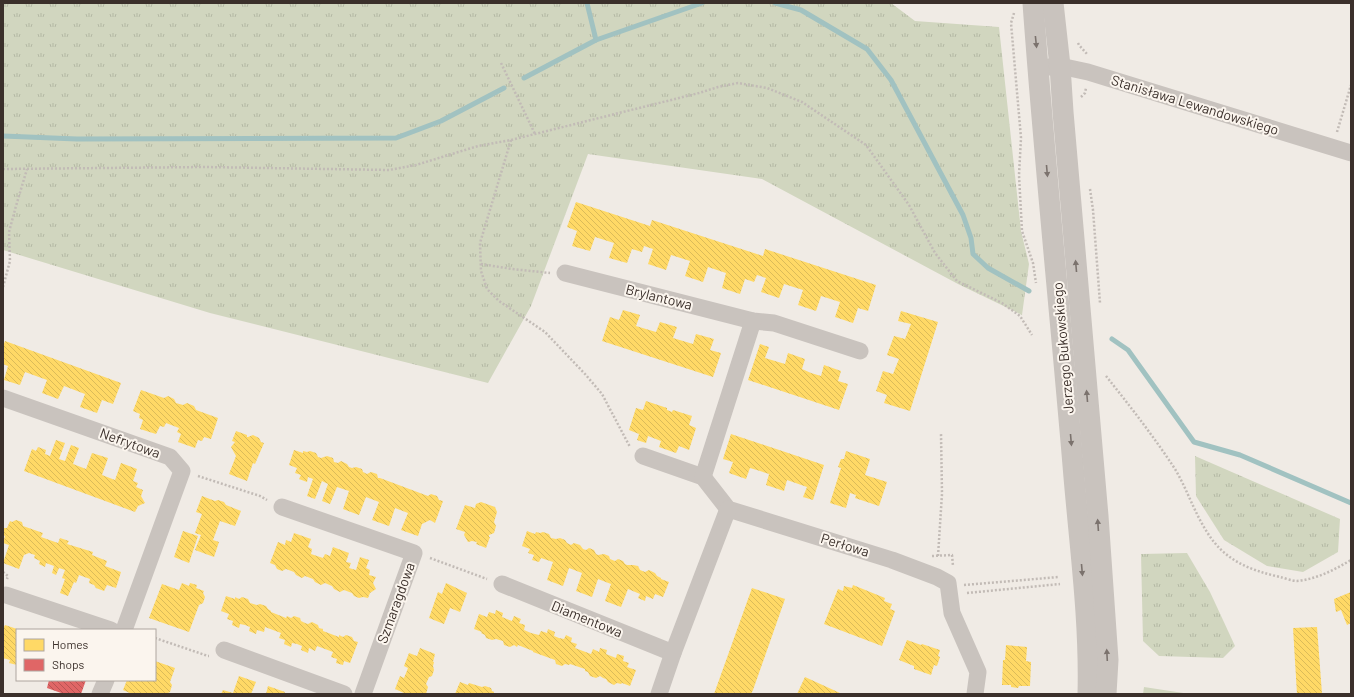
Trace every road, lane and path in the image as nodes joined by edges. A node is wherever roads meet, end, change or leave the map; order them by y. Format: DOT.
graph roads {
  1 [pos="1053,3"];
  2 [pos="1024,6"];
  3 [pos="501,63"];
  4 [pos="1060,66"];
  5 [pos="1038,68"];
  6 [pos="1351,85"];
  7 [pos="535,134"];
  8 [pos="511,140"];
  9 [pos="1333,147"];
  10 [pos="1351,153"];
  11 [pos="3,169"];
  12 [pos="27,169"];
  13 [pos="481,264"];
  14 [pos="565,273"];
  15 [pos="1036,284"];
  16 [pos="3,287"];
  17 [pos="753,321"];
  18 [pos="1032,335"];
  19 [pos="860,352"];
  20 [pos="1106,376"];
  21 [pos="3,398"];
  22 [pos="941,434"];
  23 [pos="643,456"];
  24 [pos="182,471"];
  25 [pos="703,477"];
  26 [pos="282,507"];
  27 [pos="728,509"];
  28 [pos="414,553"];
  29 [pos="1351,560"];
  30 [pos="3,572"];
  31 [pos="8,576"];
  32 [pos="937,577"];
  33 [pos="502,584"];
  34 [pos="1060,584"];
  35 [pos="949,594"];
  36 [pos="6,595"];
  37 [pos="108,629"];
  38 [pos="124,629"];
  39 [pos="156,638"];
  40 [pos="224,650"];
  41 [pos="673,653"];
  42 [pos="106,681"];
  43 [pos="100,694"];
  44 [pos="344,694"];
  45 [pos="363,694"];
  46 [pos="659,694"];
  47 [pos="975,694"];
  48 [pos="1088,694"];
  49 [pos="1106,694"];
  1 -- 4 [label="street, Jerzego Bukowskiego"];
  2 -- 5 [label="street, Jerzego Bukowskiego, one-way"];
  2 -- 15 [label="path"];
  3 -- 7 [label="path"];
  4 -- 5 [label="street, Stanisława Lewandowskiego"];
  4 -- 9 [label="street, Stanisława Lewandowskiego"];
  49 -- 4 [label="street, Jerzego Bukowskiego, one-way"];
  5 -- 48 [label="street, Jerzego Bukowskiego, one-way"];
  6 -- 9 [label="path"];
  7 -- 8 [label="path"];
  7 -- 18 [label="path"];
  8 -- 12 [label="path"];
  8 -- 13 [label="path"];
  9 -- 10 [label="street, Stanisława Lewandowskiego"];
  11 -- 12 [label="path"];
  12 -- 16 [label="path"];
  13 -- 14 [label="path"];
  13 -- 23 [label="path"];
  14 -- 17 [label="street, Brylantowa"];
  17 -- 19 [label="street, Brylantowa"];
  17 -- 25 [label="street"];
  20 -- 29 [label="path"];
  21 -- 24 [label="street, Nefrytowa"];
  22 -- 32 [label="path"];
  23 -- 25 [label="street"];
  24 -- 26 [label="path"];
  24 -- 38 [label="street"];
  25 -- 27 [label="street"];
  26 -- 28 [label="street, Szmaragdowa"];
  27 -- 32 [label="street, Perłowa"];
  27 -- 41 [label="street"];
  28 -- 33 [label="path"];
  28 -- 45 [label="street, Szmaragdowa"];
  30 -- 31 [label="path"];
  32 -- 35 [label="street, Perłowa"];
  33 -- 41 [label="street, Diamentowa"];
  34 -- 35 [label="path"];
  35 -- 47 [label="street, Perłowa"];
  36 -- 37 [label="street"];
  39 -- 40 [label="path"];
  40 -- 44 [label="street"];
  41 -- 46 [label="street"];
  42 -- 43 [label="street"];
}
